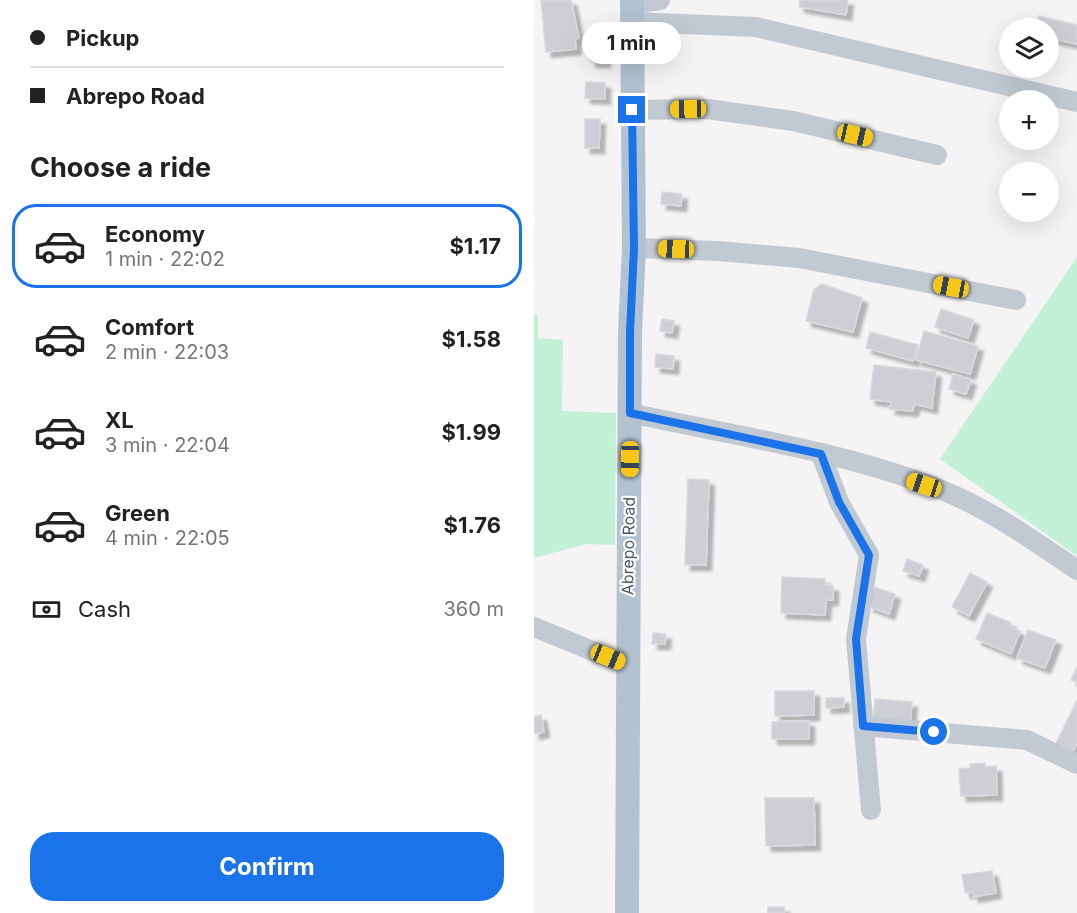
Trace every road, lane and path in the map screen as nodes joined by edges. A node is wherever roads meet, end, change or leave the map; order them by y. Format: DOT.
graph roads {
  1 [pos="660,0"];
  2 [pos="632,8"];
  3 [pos="1077,102"];
  4 [pos="632,110"];
  5 [pos="937,154"];
  6 [pos="634,248"];
  7 [pos="1016,300"];
  8 [pos="630,413"];
  9 [pos="821,454"];
  10 [pos="1077,570"];
  11 [pos="534,627"];
  12 [pos="627,665"];
  13 [pos="863,726"];
  14 [pos="1077,764"];
  15 [pos="871,810"];
  16 [pos="627,913"];
  1 -- 2 [label="street"];
  2 -- 3 [label="street"];
  2 -- 4 [label="main road, Abrepo Road"];
  4 -- 5 [label="street"];
  4 -- 6 [label="main road, Abrepo Road"];
  6 -- 7 [label="street"];
  6 -- 8 [label="main road, Abrepo Road"];
  8 -- 9 [label="street"];
  8 -- 12 [label="main road, Abrepo Road"];
  9 -- 10 [label="street"];
  9 -- 13 [label="street"];
  11 -- 12 [label="street"];
  12 -- 16 [label="main road, Abrepo Road"];
  13 -- 14 [label="street"];
  13 -- 15 [label="street"];
}
